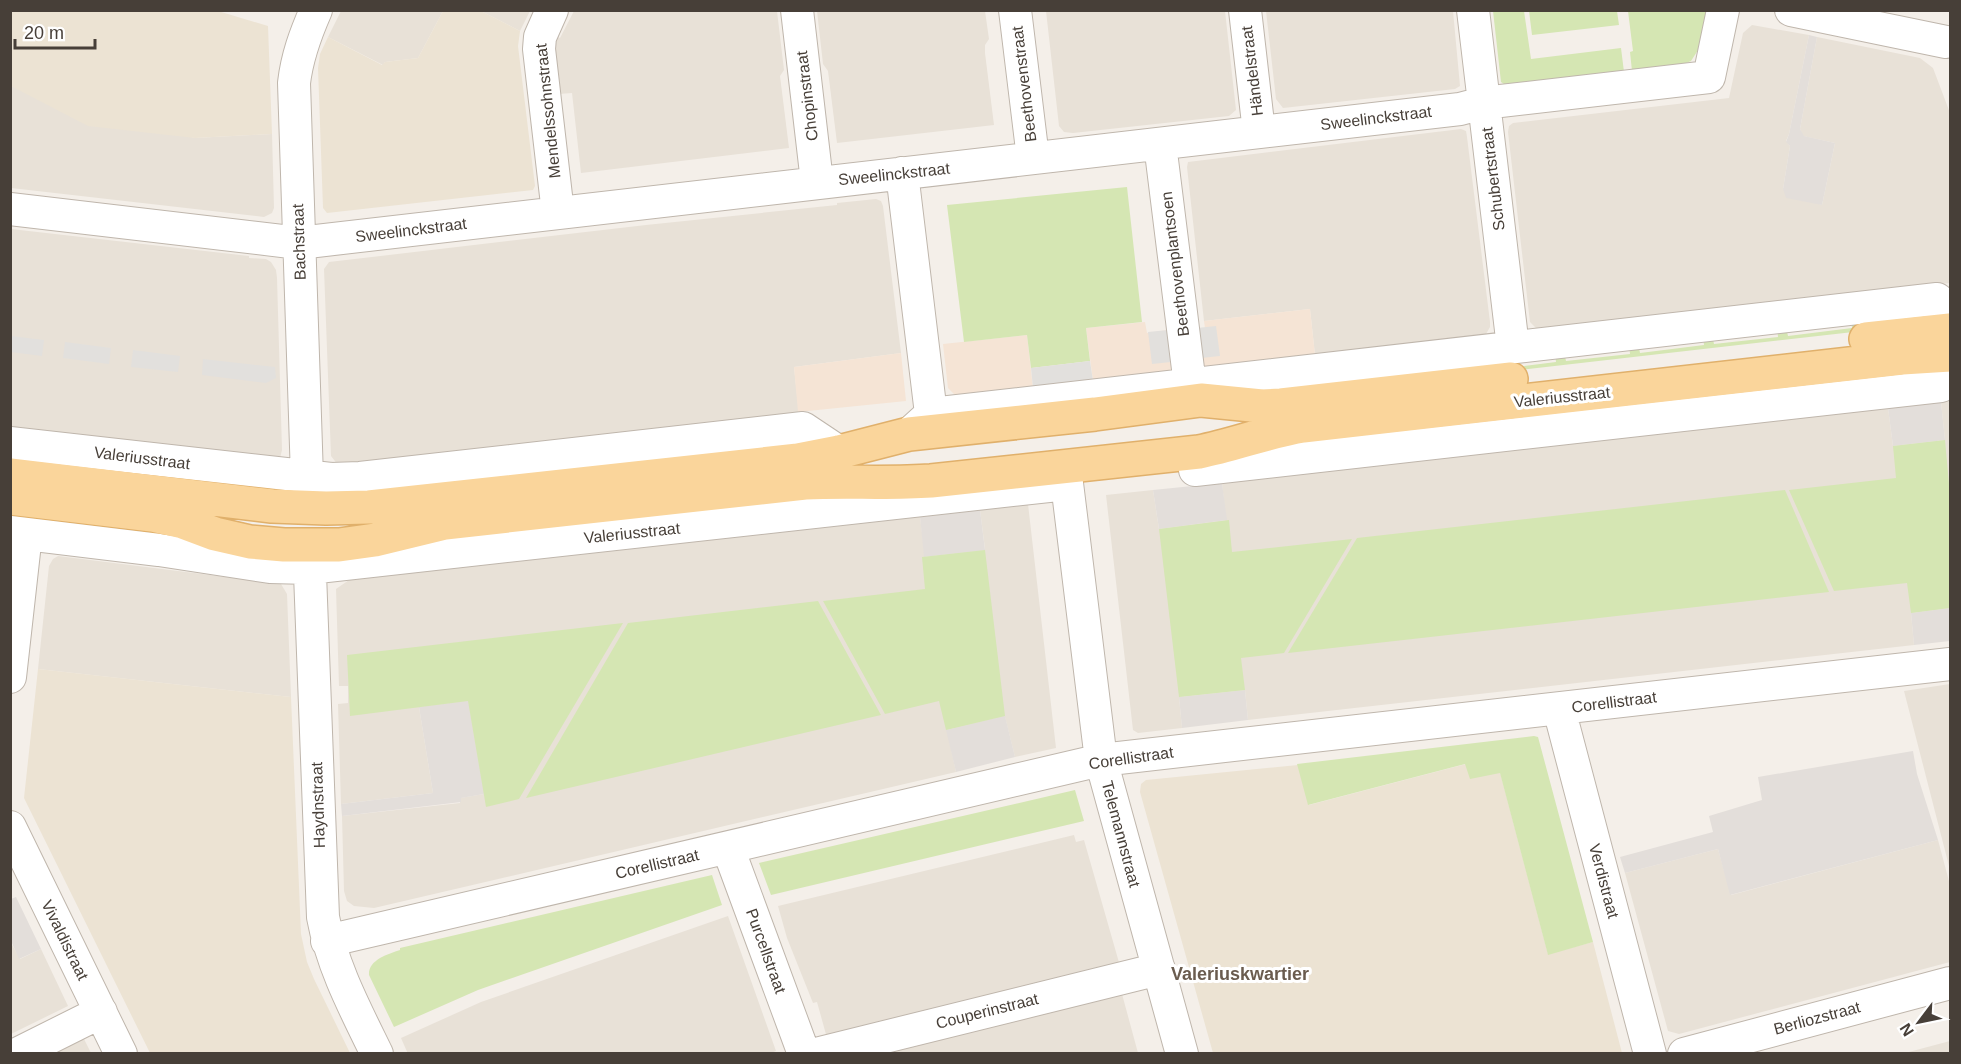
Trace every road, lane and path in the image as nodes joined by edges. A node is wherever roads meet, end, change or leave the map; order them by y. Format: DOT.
graph roads {
  1 [pos="552,10"];
  2 [pos="797,10"];
  3 [pos="1015,10"];
  4 [pos="1245,10"];
  5 [pos="1473,10"];
  6 [pos="1723,10"];
  7 [pos="1791,10"];
  8 [pos="314,11"];
  9 [pos="1949,42"];
  10 [pos="1483,103"];
  11 [pos="1259,132"];
  12 [pos="1160,144"];
  13 [pos="1033,158"];
  14 [pos="902,173"];
  15 [pos="817,182"];
  16 [pos="10,209"];
  17 [pos="558,213"];
  18 [pos="299,243"];
  19 [pos="1950,310"];
  20 [pos="1950,330"];
  21 [pos="1513,347"];
  22 [pos="1950,356"];
  23 [pos="1950,376"];
  24 [pos="1191,393"];
  25 [pos="927,426"];
  26 [pos="10,443"];
  27 [pos="839,452"];
  28 [pos="1177,460"];
  29 [pos="10,475"];
  30 [pos="1066,475"];
  31 [pos="307,477"];
  32 [pos="931,481"];
  33 [pos="10,498"];
  34 [pos="357,507"];
  35 [pos="18,533"];
  36 [pos="210,546"];
  37 [pos="319,553"];
  38 [pos="1950,664"];
  39 [pos="10,677"];
  40 [pos="1558,708"];
  41 [pos="1101,760"];
  42 [pos="10,827"];
  43 [pos="728,848"];
  44 [pos="327,941"];
  45 [pos="1159,969"];
  46 [pos="1950,983"];
  47 [pos="101,1012"];
  48 [pos="17,1053"];
  49 [pos="121,1053"];
  50 [pos="377,1053"];
  51 [pos="804,1053"];
  52 [pos="816,1053"];
  53 [pos="1182,1053"];
  54 [pos="1650,1053"];
  55 [pos="1684,1053"];
  1 -- 17 [label="street, Mendelssohnstraat"];
  2 -- 15 [label="street, Chopinstraat"];
  3 -- 13 [label="street, Beethovenstraat"];
  4 -- 11 [label="street, Händelstraat"];
  5 -- 10 [label="street, Schubertstraat"];
  6 -- 10 [label="street, Sweelinckstraat"];
  7 -- 9 [label="street"];
  8 -- 18 [label="street, Bachstraat"];
  10 -- 11 [label="street, Sweelinckstraat"];
  10 -- 21 [label="street, Schubertstraat"];
  11 -- 12 [label="street, Sweelinckstraat"];
  12 -- 13 [label="street, Sweelinckstraat"];
  12 -- 24 [label="street, Beethovenplantsoen"];
  13 -- 14 [label="street, Sweelinckstraat"];
  14 -- 15 [label="street, Sweelinckstraat"];
  14 -- 25 [label="street"];
  15 -- 17 [label="street, Sweelinckstraat"];
  16 -- 18 [label="street, Sweelinckstraat"];
  17 -- 18 [label="street, Sweelinckstraat"];
  18 -- 31 [label="street, Bachstraat"];
  19 -- 21 [label="street, Valeriusstraat"];
  20 -- 24 [label="main road, Valeriusstraat"];
  21 -- 24 [label="street, Valeriusstraat"];
  22 -- 28 [label="main road, Valeriusstraat"];
  23 -- 28 [label="street, Valeriusstraat"];
  24 -- 25 [label="main road, Valeriusstraat"];
  24 -- 28 [label="main road, Valeriusstraat"];
  25 -- 27 [label="main road, Valeriusstraat"];
  25 -- 32 [label="main road, Valeriusstraat"];
  26 -- 31 [label="street, Valeriusstraat"];
  27 -- 31 [label="street, Valeriusstraat"];
  27 -- 34 [label="main road, Valeriusstraat"];
  28 -- 30 [label="main road, Valeriusstraat"];
  29 -- 34 [label="main road, Valeriusstraat"];
  30 -- 32 [label="main road, Valeriusstraat"];
  30 -- 37 [label="street, Valeriusstraat"];
  30 -- 41 [label="street, Telemannstraat"];
  32 -- 37 [label="main road, Valeriusstraat"];
  33 -- 36 [label="main road, Valeriusstraat"];
  34 -- 37 [label="main road"];
  35 -- 36 [label="street, Valeriusstraat"];
  35 -- 39 [label="street"];
  36 -- 37 [label="main road, Valeriusstraat"];
  37 -- 44 [label="street, Haydnstraat"];
  38 -- 40 [label="street, Corellistraat"];
  40 -- 41 [label="street, Corellistraat"];
  40 -- 54 [label="street, Verdistraat"];
  41 -- 43 [label="street, Corellistraat"];
  41 -- 45 [label="street, Telemannstraat"];
  42 -- 47 [label="street, Vivaldistraat"];
  43 -- 44 [label="street, Corellistraat"];
  43 -- 51 [label="street, Purcellstraat"];
  44 -- 50 [label="street, Haydnstraat"];
  45 -- 52 [label="street, Couperinstraat"];
  45 -- 53 [label="street, Telemannstraat"];
  46 -- 55 [label="street, Berliozstraat"];
  47 -- 48 [label="street"];
  47 -- 49 [label="street, Vivaldistraat"];
}
